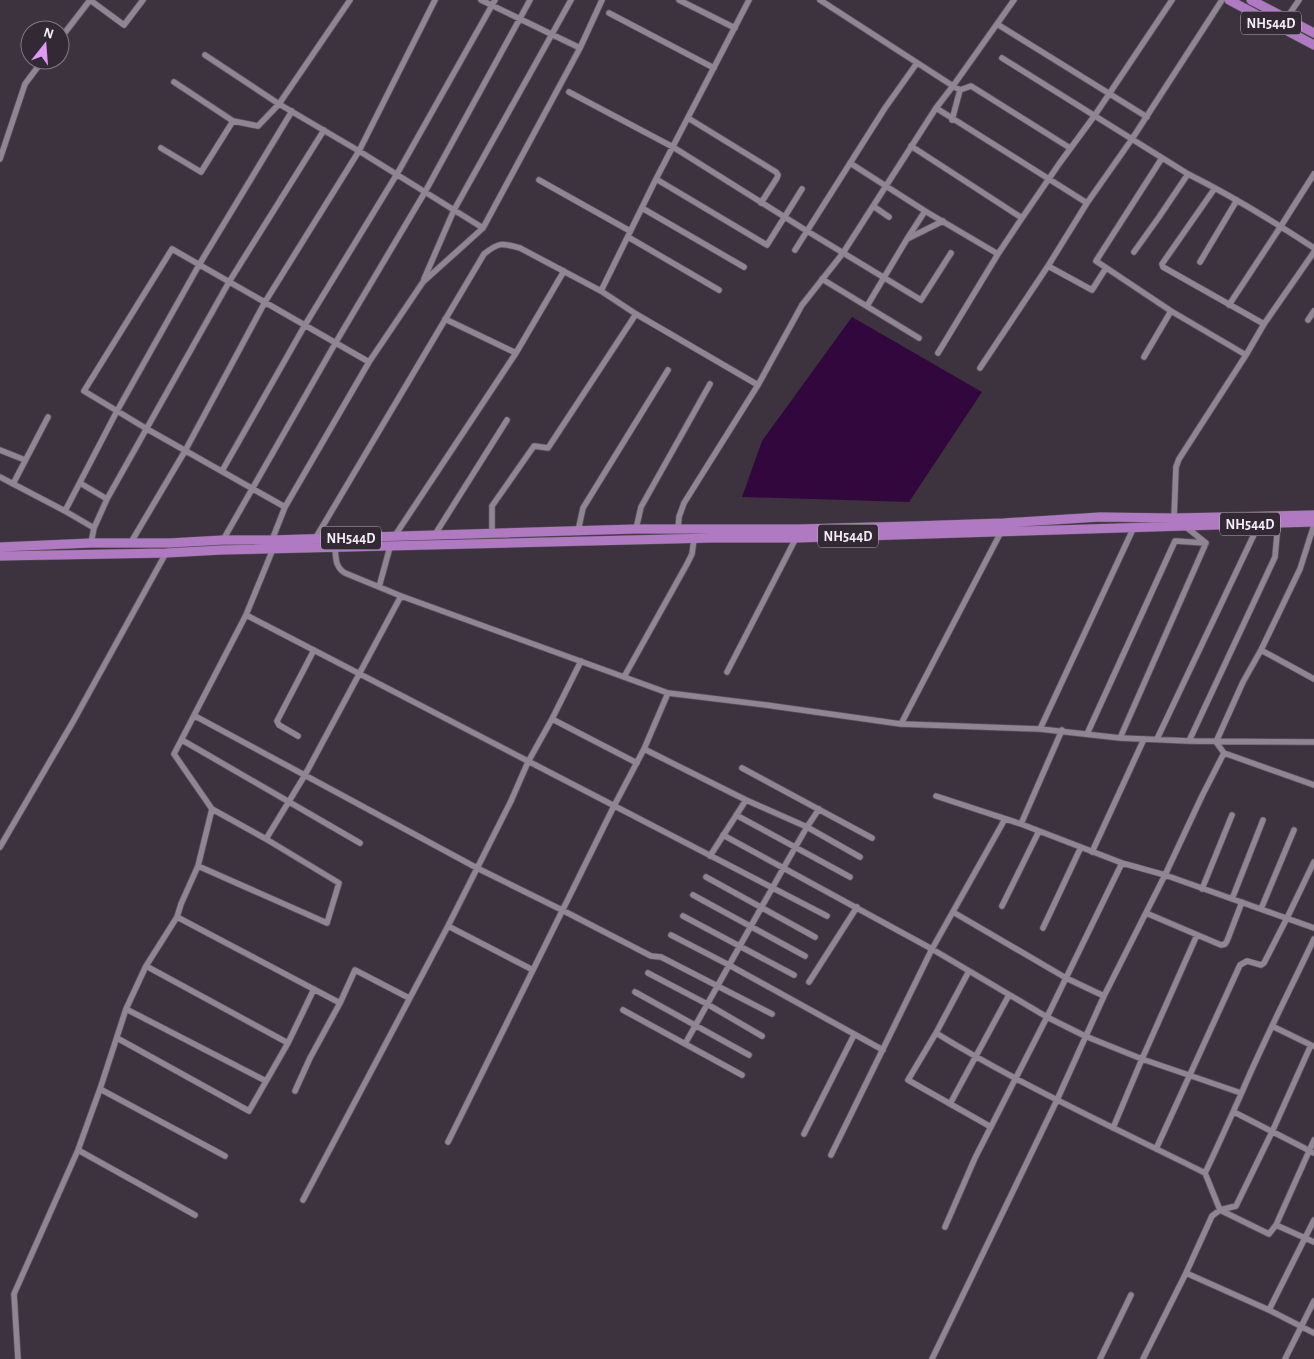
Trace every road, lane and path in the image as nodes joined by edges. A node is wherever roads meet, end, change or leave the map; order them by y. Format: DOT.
graph roads {
  1 [pos="90,0"];
  2 [pos="143,0"];
  3 [pos="350,0"];
  4 [pos="435,0"];
  5 [pos="482,0"];
  6 [pos="530,0"];
  7 [pos="571,0"];
  8 [pos="602,0"];
  9 [pos="679,0"];
  10 [pos="749,0"];
  11 [pos="820,0"];
  12 [pos="1014,0"];
  13 [pos="1172,0"];
  14 [pos="1222,0"];
  15 [pos="1229,0"];
  16 [pos="1250,0"];
  17 [pos="1299,0"];
  18 [pos="494,3"];
  19 [pos="609,13"];
  20 [pos="520,19"];
  21 [pos="1286,19"];
  22 [pos="996,24"];
  23 [pos="70,26"];
  24 [pos="735,28"];
  25 [pos="1314,33"];
  26 [pos="552,34"];
  27 [pos="1314,45"];
  28 [pos="580,48"];
  29 [pos="205,55"];
  30 [pos="1002,58"];
  31 [pos="917,62"];
  32 [pos="714,68"];
  33 [pos="36,70"];
  34 [pos="174,82"];
  35 [pos="953,86"];
  36 [pos="960,90"];
  37 [pos="570,92"];
  38 [pos="1110,93"];
  39 [pos="279,104"];
  40 [pos="936,108"];
  41 [pos="292,111"];
  42 [pos="1095,115"];
  43 [pos="1147,116"];
  44 [pos="688,118"];
  45 [pos="952,120"];
  46 [pos="233,121"];
  47 [pos="324,130"];
  48 [pos="1132,139"];
  49 [pos="912,146"];
  50 [pos="673,147"];
  51 [pos="161,148"];
  52 [pos="1070,148"];
  53 [pos="359,151"];
  54 [pos="1162,158"];
  55 [pos="0,159"];
  56 [pos="850,163"];
  57 [pos="397,174"];
  58 [pos="1188,174"];
  59 [pos="1314,174"];
  60 [pos="656,179"];
  61 [pos="1050,179"];
  62 [pos="539,180"];
  63 [pos="886,185"];
  64 [pos="1215,188"];
  65 [pos="802,189"];
  66 [pos="425,192"];
  67 [pos="1237,200"];
  68 [pos="762,203"];
  69 [pos="1087,203"];
  70 [pos="873,206"];
  71 [pos="642,208"];
  72 [pos="454,210"];
  73 [pos="925,211"];
  74 [pos="785,216"];
  75 [pos="889,217"];
  76 [pos="1022,218"];
  77 [pos="943,221"];
  78 [pos="1281,226"];
  79 [pos="482,228"];
  80 [pos="807,232"];
  81 [pos="629,234"];
  82 [pos="907,238"];
  83 [pos="1314,248"];
  84 [pos="795,250"];
  85 [pos="1134,252"];
  86 [pos="1314,252"];
  87 [pos="843,253"];
  88 [pos="950,253"];
  89 [pos="998,254"];
  90 [pos="1200,262"];
  91 [pos="200,265"];
  92 [pos="1048,266"];
  93 [pos="744,267"];
  94 [pos="1106,268"];
  95 [pos="564,272"];
  96 [pos="884,277"];
  97 [pos="822,279"];
  98 [pos="230,282"];
  99 [pos="423,282"];
  100 [pos="719,290"];
  101 [pos="601,291"];
  102 [pos="265,302"];
  103 [pos="1229,305"];
  104 [pos="867,306"];
  105 [pos="1171,311"];
  106 [pos="1314,311"];
  107 [pos="636,314"];
  108 [pos="445,319"];
  109 [pos="1308,320"];
  110 [pos="1264,324"];
  111 [pos="306,325"];
  112 [pos="919,338"];
  113 [pos="336,342"];
  114 [pos="516,353"];
  115 [pos="938,353"];
  116 [pos="1246,355"];
  117 [pos="1144,357"];
  118 [pos="369,362"];
  119 [pos="980,368"];
  120 [pos="668,370"];
  121 [pos="710,384"];
  122 [pos="758,385"];
  123 [pos="117,411"];
  124 [pos="48,417"];
  125 [pos="507,420"];
  126 [pos="147,429"];
  127 [pos="0,450"];
  128 [pos="186,451"];
  129 [pos="25,460"];
  130 [pos="222,471"];
  131 [pos="0,477"];
  132 [pos="80,483"];
  133 [pos="13,484"];
  134 [pos="253,489"];
  135 [pos="107,499"];
  136 [pos="285,507"];
  137 [pos="65,511"];
  138 [pos="1314,515"];
  139 [pos="1174,518"];
  140 [pos="1278,523"];
  141 [pos="1259,524"];
  142 [pos="1314,524"];
  143 [pos="1185,526"];
  144 [pos="94,528"];
  145 [pos="1134,528"];
  146 [pos="636,529"];
  147 [pos="678,529"];
  148 [pos="578,531"];
  149 [pos="1001,532"];
  150 [pos="492,534"];
  151 [pos="434,536"];
  152 [pos="394,537"];
  153 [pos="796,538"];
  154 [pos="315,539"];
  155 [pos="694,539"];
  156 [pos="223,540"];
  157 [pos="91,543"];
  158 [pos="1206,543"];
  159 [pos="130,544"];
  160 [pos="273,545"];
  161 [pos="0,547"];
  162 [pos="390,547"];
  163 [pos="335,548"];
  164 [pos="166,553"];
  165 [pos="0,556"];
  166 [pos="379,587"];
  167 [pos="401,596"];
  168 [pos="246,615"];
  169 [pos="314,650"];
  170 [pos="1261,650"];
  171 [pos="581,661"];
  172 [pos="726,672"];
  173 [pos="358,674"];
  174 [pos="624,678"];
  175 [pos="1314,680"];
  176 [pos="668,693"];
  177 [pos="195,716"];
  178 [pos="552,719"];
  179 [pos="901,724"];
  180 [pos="1040,729"];
  181 [pos="1062,730"];
  182 [pos="1087,734"];
  183 [pos="298,736"];
  184 [pos="1120,738"];
  185 [pos="1144,738"];
  186 [pos="1157,739"];
  187 [pos="182,740"];
  188 [pos="1189,741"];
  189 [pos="1216,742"];
  190 [pos="1314,742"];
  191 [pos="644,749"];
  192 [pos="1224,753"];
  193 [pos="528,762"];
  194 [pos="637,763"];
  195 [pos="742,768"];
  196 [pos="305,775"];
  197 [pos="1314,785"];
  198 [pos="936,796"];
  199 [pos="746,800"];
  200 [pos="289,803"];
  201 [pos="614,806"];
  202 [pos="212,809"];
  203 [pos="819,810"];
  204 [pos="736,815"];
  205 [pos="1232,815"];
  206 [pos="1004,819"];
  207 [pos="1263,820"];
  208 [pos="1021,824"];
  209 [pos="807,827"];
  210 [pos="1294,830"];
  211 [pos="1039,831"];
  212 [pos="723,835"];
  213 [pos="872,838"];
  214 [pos="266,839"];
  215 [pos="360,843"];
  216 [pos="0,847"];
  217 [pos="1081,847"];
  218 [pos="796,848"];
  219 [pos="1092,852"];
  220 [pos="710,856"];
  221 [pos="860,857"];
  222 [pos="1314,862"];
  223 [pos="1122,863"];
  224 [pos="198,866"];
  225 [pos="477,868"];
  226 [pos="784,868"];
  227 [pos="1165,875"];
  228 [pos="706,877"];
  229 [pos="850,877"];
  230 [pos="773,888"];
  231 [pos="1202,889"];
  232 [pos="693,895"];
  233 [pos="1232,899"];
  234 [pos="1242,902"];
  235 [pos="1002,906"];
  236 [pos="762,907"];
  237 [pos="857,907"];
  238 [pos="1261,909"];
  239 [pos="562,910"];
  240 [pos="954,912"];
  241 [pos="1146,913"];
  242 [pos="683,916"];
  243 [pos="827,916"];
  244 [pos="177,917"];
  245 [pos="1287,918"];
  246 [pos="448,926"];
  247 [pos="751,927"];
  248 [pos="1043,928"];
  249 [pos="1314,928"];
  250 [pos="671,935"];
  251 [pos="1197,936"];
  252 [pos="815,937"];
  253 [pos="1314,938"];
  254 [pos="740,946"];
  255 [pos="932,949"];
  256 [pos="805,956"];
  257 [pos="729,965"];
  258 [pos="146,966"];
  259 [pos="534,970"];
  260 [pos="970,971"];
  261 [pos="648,972"];
  262 [pos="794,975"];
  263 [pos="1066,978"];
  264 [pos="809,982"];
  265 [pos="718,985"];
  266 [pos="314,989"];
  267 [pos="635,992"];
  268 [pos="1009,994"];
  269 [pos="1104,996"];
  270 [pos="409,998"];
  271 [pos="340,1004"];
  272 [pos="707,1004"];
  273 [pos="126,1009"];
  274 [pos="623,1010"];
  275 [pos="772,1014"];
  276 [pos="1047,1017"];
  277 [pos="696,1024"];
  278 [pos="1272,1026"];
  279 [pos="936,1033"];
  280 [pos="854,1035"];
  281 [pos="762,1036"];
  282 [pos="1085,1036"];
  283 [pos="117,1038"];
  284 [pos="288,1043"];
  285 [pos="685,1044"];
  286 [pos="1313,1045"];
  287 [pos="883,1050"];
  288 [pos="750,1054"];
  289 [pos="976,1057"];
  290 [pos="1142,1059"];
  291 [pos="742,1075"];
  292 [pos="1189,1076"];
  293 [pos="1016,1078"];
  294 [pos="266,1081"];
  295 [pos="100,1089"];
  296 [pos="295,1091"];
  297 [pos="1241,1093"];
  298 [pos="1057,1100"];
  299 [pos="950,1104"];
  300 [pos="1234,1112"];
  301 [pos="991,1127"];
  302 [pos="1113,1128"];
  303 [pos="1272,1132"];
  304 [pos="804,1134"];
  305 [pos="1314,1140"];
  306 [pos="448,1142"];
  307 [pos="1156,1149"];
  308 [pos="78,1150"];
  309 [pos="1311,1152"];
  310 [pos="831,1155"];
  311 [pos="225,1156"];
  312 [pos="1205,1173"];
  313 [pos="303,1200"];
  314 [pos="1220,1210"];
  315 [pos="195,1215"];
  316 [pos="1314,1220"];
  317 [pos="1276,1225"];
  318 [pos="945,1227"];
  319 [pos="1306,1238"];
  320 [pos="1314,1242"];
  321 [pos="1186,1273"];
  322 [pos="1131,1295"];
  323 [pos="1314,1300"];
  324 [pos="1269,1310"];
  325 [pos="1301,1327"];
  326 [pos="1314,1333"];
  327 [pos="18,1359"];
  328 [pos="932,1359"];
  329 [pos="1100,1359"];
  330 [pos="1143,1359"];
  331 [pos="1285,1359"];
  1 -- 2 [label="street"];
  1 -- 23 [label="street"];
  3 -- 39 [label="street"];
  4 -- 53 [label="street"];
  5 -- 18 [label="street"];
  6 -- 20 [label="street"];
  7 -- 26 [label="street"];
  8 -- 28 [label="street"];
  9 -- 24 [label="street"];
  10 -- 24 [label="street"];
  11 -- 31 [label="street"];
  12 -- 22 [label="street"];
  13 -- 38 [label="street"];
  14 -- 43 [label="street"];
  15 -- 27 [label="highway, NH544D"];
  16 -- 21 [label="highway, NH544D"];
  17 -- 21 [label="street"];
  18 -- 20 [label="street"];
  18 -- 57 [label="street"];
  19 -- 32 [label="street"];
  20 -- 26 [label="street"];
  20 -- 66 [label="street"];
  21 -- 25 [label="highway, NH544D"];
  22 -- 35 [label="street"];
  22 -- 38 [label="street"];
  24 -- 32 [label="street"];
  26 -- 28 [label="street"];
  26 -- 72 [label="street"];
  28 -- 79 [label="street"];
  29 -- 39 [label="street"];
  30 -- 42 [label="street"];
  31 -- 35 [label="street"];
  31 -- 56 [label="street"];
  32 -- 44 [label="street"];
  33 -- 55 [label="street"];
  34 -- 46 [label="street"];
  35 -- 36 [label="street"];
  35 -- 40 [label="street"];
  36 -- 45 [label="street"];
  36 -- 52 [label="street"];
  37 -- 50 [label="street"];
  38 -- 42 [label="street"];
  38 -- 43 [label="street"];
  39 -- 41 [label="street"];
  39 -- 46 [label="street"];
  40 -- 45 [label="street"];
  40 -- 49 [label="street"];
  41 -- 47 [label="street"];
  41 -- 91 [label="street"];
  42 -- 48 [label="street"];
  42 -- 52 [label="street"];
  43 -- 48 [label="street"];
  44 -- 50 [label="street"];
  44 -- 68 [label="street"];
  45 -- 61 [label="street"];
  46 -- 51 [label="street"];
  47 -- 53 [label="street"];
  47 -- 98 [label="street"];
  48 -- 54 [label="street"];
  48 -- 69 [label="street"];
  49 -- 63 [label="street"];
  49 -- 76 [label="street"];
  50 -- 60 [label="street"];
  50 -- 68 [label="street"];
  52 -- 61 [label="street"];
  53 -- 57 [label="street"];
  53 -- 102 [label="street"];
  54 -- 58 [label="street"];
  54 -- 94 [label="street"];
  56 -- 63 [label="street"];
  56 -- 80 [label="street"];
  57 -- 66 [label="street"];
  57 -- 111 [label="street"];
  58 -- 64 [label="street"];
  58 -- 85 [label="street"];
  59 -- 78 [label="street"];
  60 -- 71 [label="street"];
  60 -- 74 [label="street"];
  61 -- 69 [label="street"];
  61 -- 76 [label="street"];
  62 -- 81 [label="street"];
  63 -- 70 [label="street"];
  63 -- 73 [label="street"];
  64 -- 67 [label="street"];
  64 -- 103 [label="street"];
  65 -- 74 [label="street"];
  66 -- 72 [label="street"];
  66 -- 113 [label="street"];
  67 -- 78 [label="street"];
  67 -- 90 [label="street"];
  68 -- 74 [label="street"];
  69 -- 92 [label="street"];
  70 -- 75 [label="street"];
  70 -- 87 [label="street"];
  71 -- 81 [label="street"];
  71 -- 93 [label="street"];
  72 -- 79 [label="street"];
  72 -- 99 [label="street"];
  73 -- 77 [label="street"];
  73 -- 82 [label="street"];
  74 -- 80 [label="street"];
  76 -- 89 [label="street"];
  77 -- 82 [label="street"];
  77 -- 89 [label="street"];
  78 -- 83 [label="street"];
  78 -- 103 [label="street"];
  79 -- 99 [label="street"];
  80 -- 84 [label="street"];
  80 -- 87 [label="street"];
  81 -- 100 [label="street"];
  81 -- 101 [label="street"];
  82 -- 96 [label="street"];
  86 -- 110 [label="street"];
  87 -- 96 [label="street"];
  87 -- 97 [label="street"];
  88 -- 96 [label="street"];
  89 -- 115 [label="street"];
  91 -- 98 [label="street"];
  91 -- 123 [label="street"];
  91 -- 123 [label="street"];
  92 -- 94 [label="street"];
  92 -- 119 [label="street"];
  94 -- 105 [label="street"];
  95 -- 101 [label="street"];
  95 -- 108 [label="street"];
  95 -- 114 [label="street"];
  96 -- 104 [label="street"];
  97 -- 104 [label="street"];
  97 -- 122 [label="street"];
  98 -- 102 [label="street"];
  98 -- 126 [label="street"];
  99 -- 118 [label="street"];
  101 -- 107 [label="street"];
  102 -- 111 [label="street"];
  102 -- 128 [label="street"];
  103 -- 110 [label="street"];
  104 -- 112 [label="street"];
  105 -- 116 [label="street"];
  105 -- 117 [label="street"];
  106 -- 109 [label="street"];
  107 -- 122 [label="street"];
  107 -- 150 [label="street"];
  108 -- 114 [label="street"];
  108 -- 154 [label="street"];
  110 -- 116 [label="street"];
  111 -- 113 [label="street"];
  111 -- 130 [label="street"];
  113 -- 118 [label="street"];
  113 -- 134 [label="street"];
  114 -- 152 [label="street"];
  116 -- 139 [label="street"];
  118 -- 136 [label="street"];
  120 -- 148 [label="street"];
  121 -- 146 [label="street"];
  122 -- 147 [label="street"];
  123 -- 126 [label="street"];
  123 -- 132 [label="street"];
  124 -- 129 [label="street"];
  125 -- 151 [label="street"];
  126 -- 128 [label="street"];
  126 -- 135 [label="street"];
  127 -- 129 [label="street"];
  128 -- 130 [label="street"];
  128 -- 159 [label="street"];
  129 -- 133 [label="street"];
  130 -- 134 [label="street"];
  131 -- 133 [label="street"];
  132 -- 135 [label="street"];
  132 -- 137 [label="street"];
  133 -- 137 [label="street"];
  134 -- 136 [label="street"];
  134 -- 156 [label="street"];
  135 -- 144 [label="street"];
  136 -- 160 [label="street"];
  137 -- 144 [label="street"];
  138 -- 139 [label="highway, NH544D"];
  139 -- 147 [label="highway, NH544D"];
  140 -- 141 [label="highway, NH544D"];
  140 -- 142 [label="highway, NH544D"];
  140 -- 188 [label="street"];
  141 -- 143 [label="highway, NH544D"];
  141 -- 186 [label="street"];
  142 -- 170 [label="street"];
  143 -- 145 [label="highway, NH544D"];
  143 -- 158 [label="street"];
  144 -- 157 [label="street"];
  145 -- 149 [label="highway, NH544D"];
  145 -- 180 [label="street"];
  146 -- 147 [label="highway, NH544D"];
  146 -- 148 [label="highway, NH544D"];
  148 -- 150 [label="highway, NH544D"];
  149 -- 153 [label="highway, NH544D"];
  149 -- 179 [label="street"];
  150 -- 151 [label="highway, NH544D"];
  151 -- 152 [label="highway, NH544D"];
  152 -- 154 [label="highway, NH544D"];
  153 -- 155 [label="highway, NH544D"];
  153 -- 172 [label="street"];
  154 -- 160 [label="highway, NH544D"];
  155 -- 162 [label="highway, NH544D"];
  155 -- 174 [label="street"];
  156 -- 159 [label="highway, NH544D"];
  156 -- 160 [label="highway, NH544D"];
  157 -- 159 [label="highway, NH544D"];
  157 -- 161 [label="highway, NH544D"];
  158 -- 182 [label="street"];
  158 -- 184 [label="street"];
  160 -- 163 [label="highway, NH544D"];
  160 -- 164 [label="highway, NH544D"];
  160 -- 168 [label="street"];
  162 -- 163 [label="highway, NH544D"];
  162 -- 166 [label="street"];
  163 -- 166 [label="street"];
  164 -- 165 [label="highway, NH544D"];
  164 -- 216 [label="street"];
  166 -- 167 [label="street"];
  167 -- 171 [label="street"];
  167 -- 173 [label="street"];
  168 -- 169 [label="street"];
  168 -- 177 [label="street"];
  169 -- 173 [label="street"];
  169 -- 183 [label="street"];
  170 -- 175 [label="street"];
  170 -- 189 [label="street"];
  171 -- 174 [label="street"];
  171 -- 178 [label="street"];
  173 -- 193 [label="street"];
  173 -- 196 [label="street"];
  174 -- 176 [label="street"];
  176 -- 179 [label="street"];
  176 -- 191 [label="street"];
  177 -- 187 [label="street"];
  177 -- 196 [label="street"];
  178 -- 193 [label="street"];
  178 -- 194 [label="street"];
  179 -- 180 [label="street"];
  180 -- 181 [label="street"];
  181 -- 182 [label="street"];
  181 -- 208 [label="street"];
  182 -- 184 [label="street"];
  184 -- 185 [label="street"];
  185 -- 186 [label="street"];
  185 -- 219 [label="street"];
  186 -- 188 [label="street"];
  187 -- 200 [label="street"];
  187 -- 202 [label="street"];
  188 -- 189 [label="street"];
  189 -- 190 [label="street"];
  189 -- 192 [label="street"];
  191 -- 194 [label="street"];
  191 -- 199 [label="street"];
  192 -- 197 [label="street"];
  192 -- 227 [label="street"];
  193 -- 201 [label="street"];
  193 -- 225 [label="street"];
  194 -- 201 [label="street"];
  195 -- 203 [label="street"];
  196 -- 200 [label="street"];
  196 -- 225 [label="street"];
  198 -- 206 [label="street"];
  199 -- 204 [label="street"];
  199 -- 209 [label="street"];
  200 -- 214 [label="street"];
  200 -- 215 [label="street"];
  201 -- 220 [label="street"];
  201 -- 239 [label="street"];
  202 -- 214 [label="street"];
  202 -- 224 [label="street"];
  203 -- 209 [label="street"];
  203 -- 213 [label="street"];
  204 -- 212 [label="street"];
  204 -- 218 [label="street"];
  205 -- 231 [label="street"];
  206 -- 208 [label="street"];
  206 -- 240 [label="street"];
  207 -- 233 [label="street"];
  208 -- 211 [label="street"];
  209 -- 218 [label="street"];
  209 -- 221 [label="street"];
  210 -- 238 [label="street"];
  211 -- 217 [label="street"];
  211 -- 235 [label="street"];
  212 -- 220 [label="street"];
  212 -- 226 [label="street"];
  214 -- 224 [label="street"];
  217 -- 219 [label="street"];
  217 -- 248 [label="street"];
  218 -- 226 [label="street"];
  218 -- 229 [label="street"];
  219 -- 223 [label="street"];
  220 -- 230 [label="street"];
  222 -- 245 [label="street"];
  223 -- 227 [label="street"];
  223 -- 263 [label="street"];
  224 -- 244 [label="street"];
  225 -- 239 [label="street"];
  225 -- 246 [label="street"];
  226 -- 230 [label="street"];
  226 -- 237 [label="street"];
  227 -- 231 [label="street"];
  227 -- 241 [label="street"];
  228 -- 236 [label="street"];
  230 -- 236 [label="street"];
  230 -- 243 [label="street"];
  231 -- 233 [label="street"];
  232 -- 247 [label="street"];
  233 -- 234 [label="street"];
  234 -- 238 [label="street"];
  234 -- 251 [label="street"];
  236 -- 247 [label="street"];
  236 -- 252 [label="street"];
  237 -- 255 [label="street"];
  237 -- 264 [label="street"];
  238 -- 245 [label="street"];
  239 -- 259 [label="street"];
  239 -- 265 [label="street"];
  240 -- 255 [label="street"];
  240 -- 263 [label="street"];
  241 -- 251 [label="street"];
  241 -- 269 [label="street"];
  242 -- 254 [label="street"];
  244 -- 258 [label="street"];
  244 -- 266 [label="street"];
  245 -- 249 [label="street"];
  245 -- 292 [label="street"];
  246 -- 259 [label="street"];
  246 -- 270 [label="street"];
  247 -- 254 [label="street"];
  247 -- 256 [label="street"];
  250 -- 257 [label="street"];
  251 -- 290 [label="street"];
  253 -- 278 [label="street"];
  254 -- 257 [label="street"];
  254 -- 262 [label="street"];
  255 -- 260 [label="street"];
  255 -- 287 [label="street"];
  257 -- 265 [label="street"];
  257 -- 280 [label="street"];
  258 -- 273 [label="street"];
  258 -- 284 [label="street"];
  259 -- 306 [label="street"];
  260 -- 268 [label="street"];
  260 -- 279 [label="street"];
  261 -- 272 [label="street"];
  263 -- 269 [label="street"];
  263 -- 276 [label="street"];
  265 -- 272 [label="street"];
  265 -- 275 [label="street"];
  266 -- 271 [label="street"];
  266 -- 284 [label="street"];
  267 -- 277 [label="street"];
  268 -- 276 [label="street"];
  268 -- 289 [label="street"];
  269 -- 282 [label="street"];
  270 -- 271 [label="street"];
  270 -- 313 [label="street"];
  271 -- 296 [label="street"];
  272 -- 277 [label="street"];
  272 -- 281 [label="street"];
  273 -- 283 [label="street"];
  273 -- 294 [label="street"];
  274 -- 285 [label="street"];
  276 -- 282 [label="street"];
  276 -- 293 [label="street"];
  277 -- 285 [label="street"];
  277 -- 288 [label="street"];
  278 -- 286 [label="street"];
  278 -- 297 [label="street"];
  279 -- 289 [label="street"];
  279 -- 299 [label="street"];
  280 -- 287 [label="street"];
  280 -- 304 [label="street"];
  282 -- 290 [label="street"];
  282 -- 298 [label="street"];
  283 -- 294 [label="street"];
  283 -- 295 [label="street"];
  284 -- 294 [label="street"];
  285 -- 291 [label="street"];
  286 -- 303 [label="street"];
  287 -- 310 [label="street"];
  289 -- 293 [label="street"];
  289 -- 299 [label="street"];
  290 -- 292 [label="street"];
  290 -- 302 [label="street"];
  292 -- 297 [label="street"];
  292 -- 307 [label="street"];
  293 -- 298 [label="street"];
  293 -- 301 [label="street"];
  295 -- 308 [label="street"];
  295 -- 311 [label="street"];
  297 -- 300 [label="street"];
  298 -- 302 [label="street"];
  298 -- 328 [label="street"];
  299 -- 301 [label="street"];
  300 -- 303 [label="street"];
  300 -- 312 [label="street"];
  301 -- 318 [label="street"];
  302 -- 307 [label="street"];
  303 -- 309 [label="street"];
  303 -- 314 [label="street"];
  305 -- 309 [label="street"];
  307 -- 312 [label="street"];
  308 -- 315 [label="street"];
  308 -- 327 [label="street"];
  309 -- 317 [label="street"];
  312 -- 314 [label="street"];
  314 -- 317 [label="street"];
  314 -- 321 [label="street"];
  316 -- 319 [label="street"];
  317 -- 319 [label="street"];
  319 -- 320 [label="street"];
  319 -- 324 [label="street"];
  321 -- 324 [label="street"];
  321 -- 330 [label="street"];
  322 -- 329 [label="street"];
  323 -- 325 [label="street"];
  324 -- 325 [label="street"];
  325 -- 326 [label="street"];
  325 -- 331 [label="street"];
}
